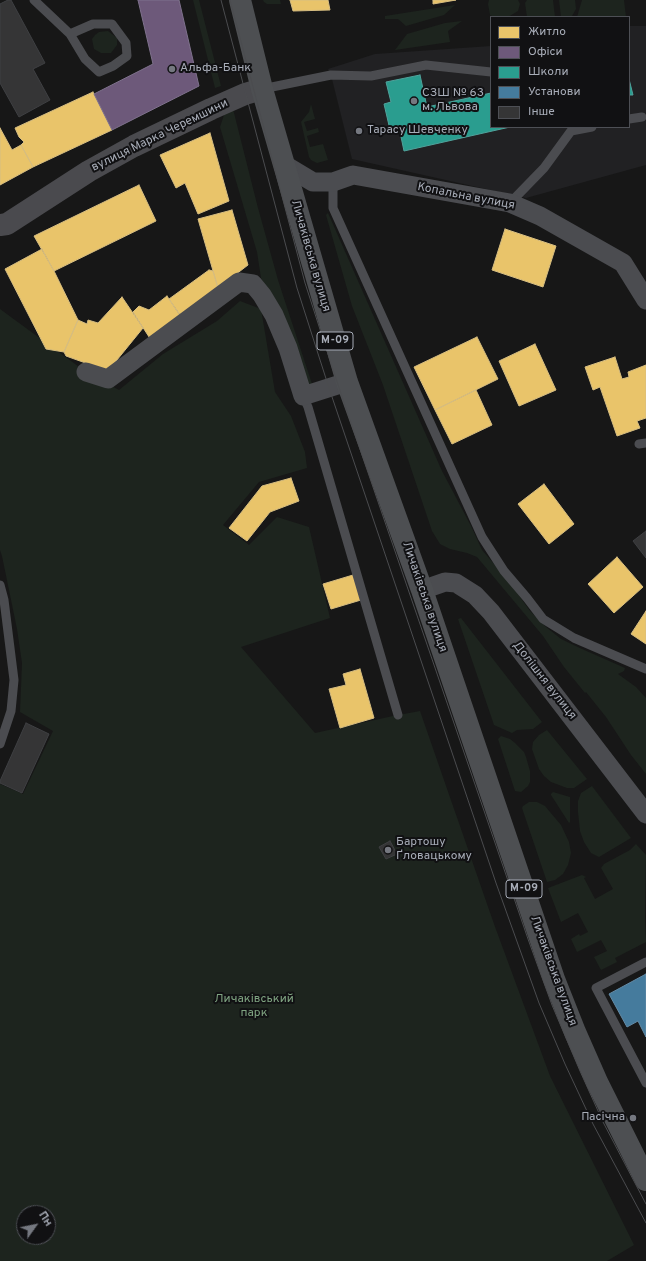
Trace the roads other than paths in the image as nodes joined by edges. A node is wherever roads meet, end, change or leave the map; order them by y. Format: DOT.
graph roads {
  1 [pos="34,0"];
  2 [pos="240,0"];
  3 [pos="70,34"];
  4 [pos="490,72"];
  5 [pos="262,89"];
  6 [pos="642,117"];
  7 [pos="630,119"];
  8 [pos="587,128"];
  9 [pos="283,164"];
  10 [pos="333,182"];
  11 [pos="510,203"];
  12 [pos="0,225"];
  13 [pos="646,300"];
  14 [pos="86,372"];
  15 [pos="347,382"];
  16 [pos="303,396"];
  17 [pos="0,585"];
  18 [pos="422,590"];
  19 [pos="646,669"];
  20 [pos="398,715"];
  21 [pos="0,744"];
  22 [pos="646,814"];
  23 [pos="646,962"];
  24 [pos="646,1083"];
  25 [pos="646,1180"];
  1 -- 3 [label="lane"];
  2 -- 5 [label="main road, Личаківська вулиця / М-09"];
  3 -- 3 [label="lane"];
  4 -- 5 [label="lane"];
  5 -- 9 [label="main road, Личаківська вулиця / М-09"];
  5 -- 12 [label="street, вулиця Марка Черемшини"];
  6 -- 7 [label="lane"];
  8 -- 11 [label="lane"];
  9 -- 10 [label="street, Копальна вулиця"];
  9 -- 15 [label="main road, Личаківська вулиця / М-09"];
  10 -- 11 [label="street, Копальна вулиця"];
  10 -- 19 [label="lane"];
  11 -- 13 [label="street, Копальна вулиця"];
  14 -- 16 [label="street"];
  15 -- 16 [label="street"];
  15 -- 18 [label="main road, Личаківська вулиця / М-09"];
  16 -- 20 [label="lane"];
  17 -- 21 [label="lane"];
  18 -- 22 [label="street, Долішня вулиця"];
  18 -- 25 [label="main road, Личаківська вулиця / М-09"];
  23 -- 24 [label="lane"];
}
